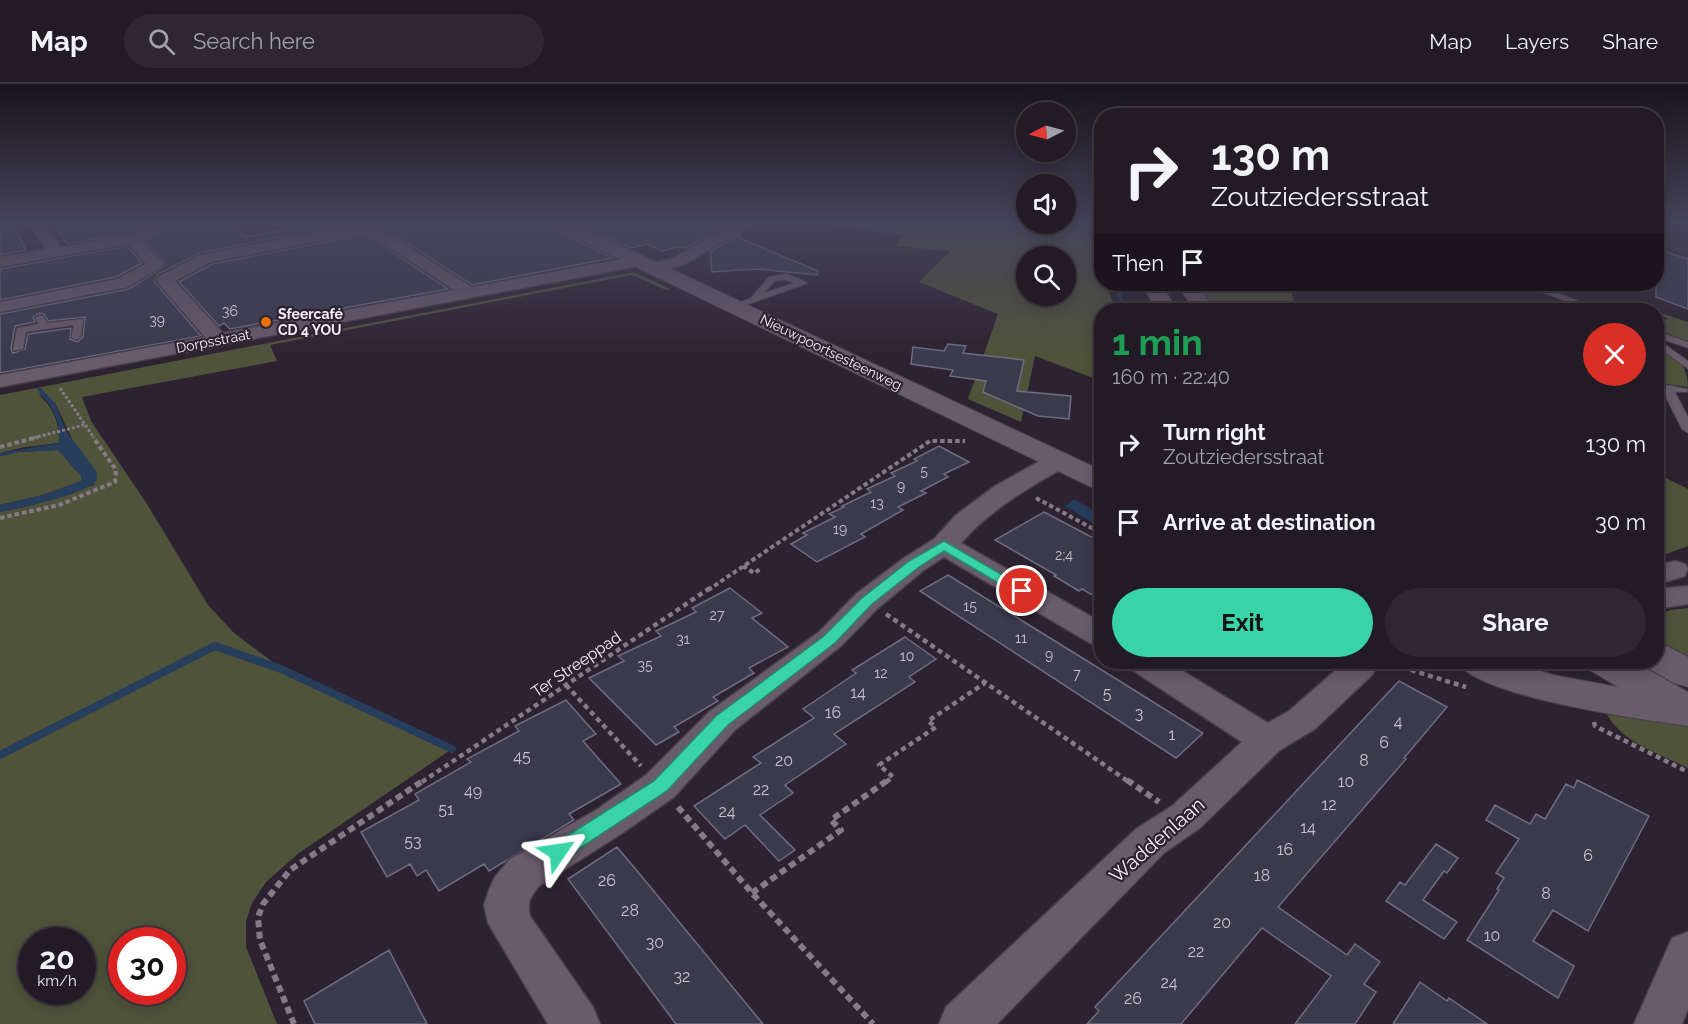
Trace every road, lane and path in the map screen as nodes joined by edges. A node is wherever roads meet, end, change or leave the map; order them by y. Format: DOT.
graph roads {
  1 [pos="186,268"];
  2 [pos="434,268"];
  3 [pos="623,268"];
  4 [pos="656,268"];
  5 [pos="148,269"];
  6 [pos="182,270"];
  7 [pos="1545,291"];
  8 [pos="470,293"];
  9 [pos="1578,303"];
  10 [pos="0,307"];
  11 [pos="76,337"];
  12 [pos="1664,337"];
  13 [pos="218,340"];
  14 [pos="1688,345"];
  15 [pos="1664,347"];
  16 [pos="18,349"];
  17 [pos="1688,366"];
  18 [pos="0,381"];
  19 [pos="56,383"];
  20 [pos="1686,393"];
  21 [pos="84,425"];
  22 [pos="1688,429"];
  23 [pos="970,441"];
  24 [pos="0,447"];
  25 [pos="1058,461"];
  26 [pos="1094,478"];
  27 [pos="1014,486"];
  28 [pos="0,518"];
  29 [pos="1094,529"];
  30 [pos="944,545"];
  31 [pos="743,566"];
  32 [pos="762,568"];
  33 [pos="867,601"];
  34 [pos="1094,632"];
  35 [pos="1664,660"];
  36 [pos="1155,669"];
  37 [pos="1367,669"];
  38 [pos="1434,669"];
  39 [pos="1617,669"];
  40 [pos="1688,674"];
  41 [pos="1474,675"];
  42 [pos="985,682"];
  43 [pos="566,686"];
  44 [pos="1688,711"];
  45 [pos="1267,740"];
  46 [pos="660,786"];
  47 [pos="1186,817"];
  48 [pos="752,893"];
  49 [pos="1688,953"];
  50 [pos="294,1024"];
  51 [pos="576,1024"];
  52 [pos="873,1024"];
  53 [pos="963,1024"];
  54 [pos="1658,1024"];
  1 -- 6 [label="street"];
  2 -- 8 [label="street"];
  3 -- 8 [label="street, Dorpsstraat"];
  4 -- 25 [label="main road, Nieuwpoortsesteenweg"];
  5 -- 6 [label="street"];
  5 -- 10 [label="street"];
  6 -- 13 [label="street"];
  7 -- 9 [label="lane"];
  8 -- 13 [label="street, Dorpsstraat"];
  11 -- 16 [label="lane"];
  12 -- 14 [label="lane"];
  13 -- 18 [label="street, Dorpsstraat"];
  15 -- 17 [label="lane"];
  19 -- 21 [label="path"];
  20 -- 22 [label="lane"];
  21 -- 24 [label="path"];
  21 -- 28 [label="path"];
  23 -- 31 [label="path, Ter Streeppad"];
  25 -- 26 [label="main road, Nieuwpoortsesteenweg"];
  25 -- 27 [label="street"];
  27 -- 29 [label="path"];
  27 -- 30 [label="street"];
  30 -- 33 [label="street"];
  30 -- 34 [label="street"];
  31 -- 32 [label="path"];
  31 -- 43 [label="path, Ter Streeppad"];
  33 -- 42 [label="path"];
  33 -- 46 [label="street"];
  35 -- 40 [label="main road"];
  36 -- 45 [label="street"];
  37 -- 45 [label="street, Waddenlaan"];
  38 -- 41 [label="path"];
  39 -- 44 [label="main road"];
  41 -- 44 [label="main road"];
  42 -- 47 [label="path"];
  42 -- 48 [label="path"];
  43 -- 46 [label="path"];
  43 -- 50 [label="path, Ter Streeppad"];
  45 -- 47 [label="street, Waddenlaan"];
  46 -- 48 [label="path"];
  46 -- 51 [label="street"];
  47 -- 53 [label="street, Waddenlaan"];
  48 -- 52 [label="path"];
  49 -- 54 [label="street"];
}
